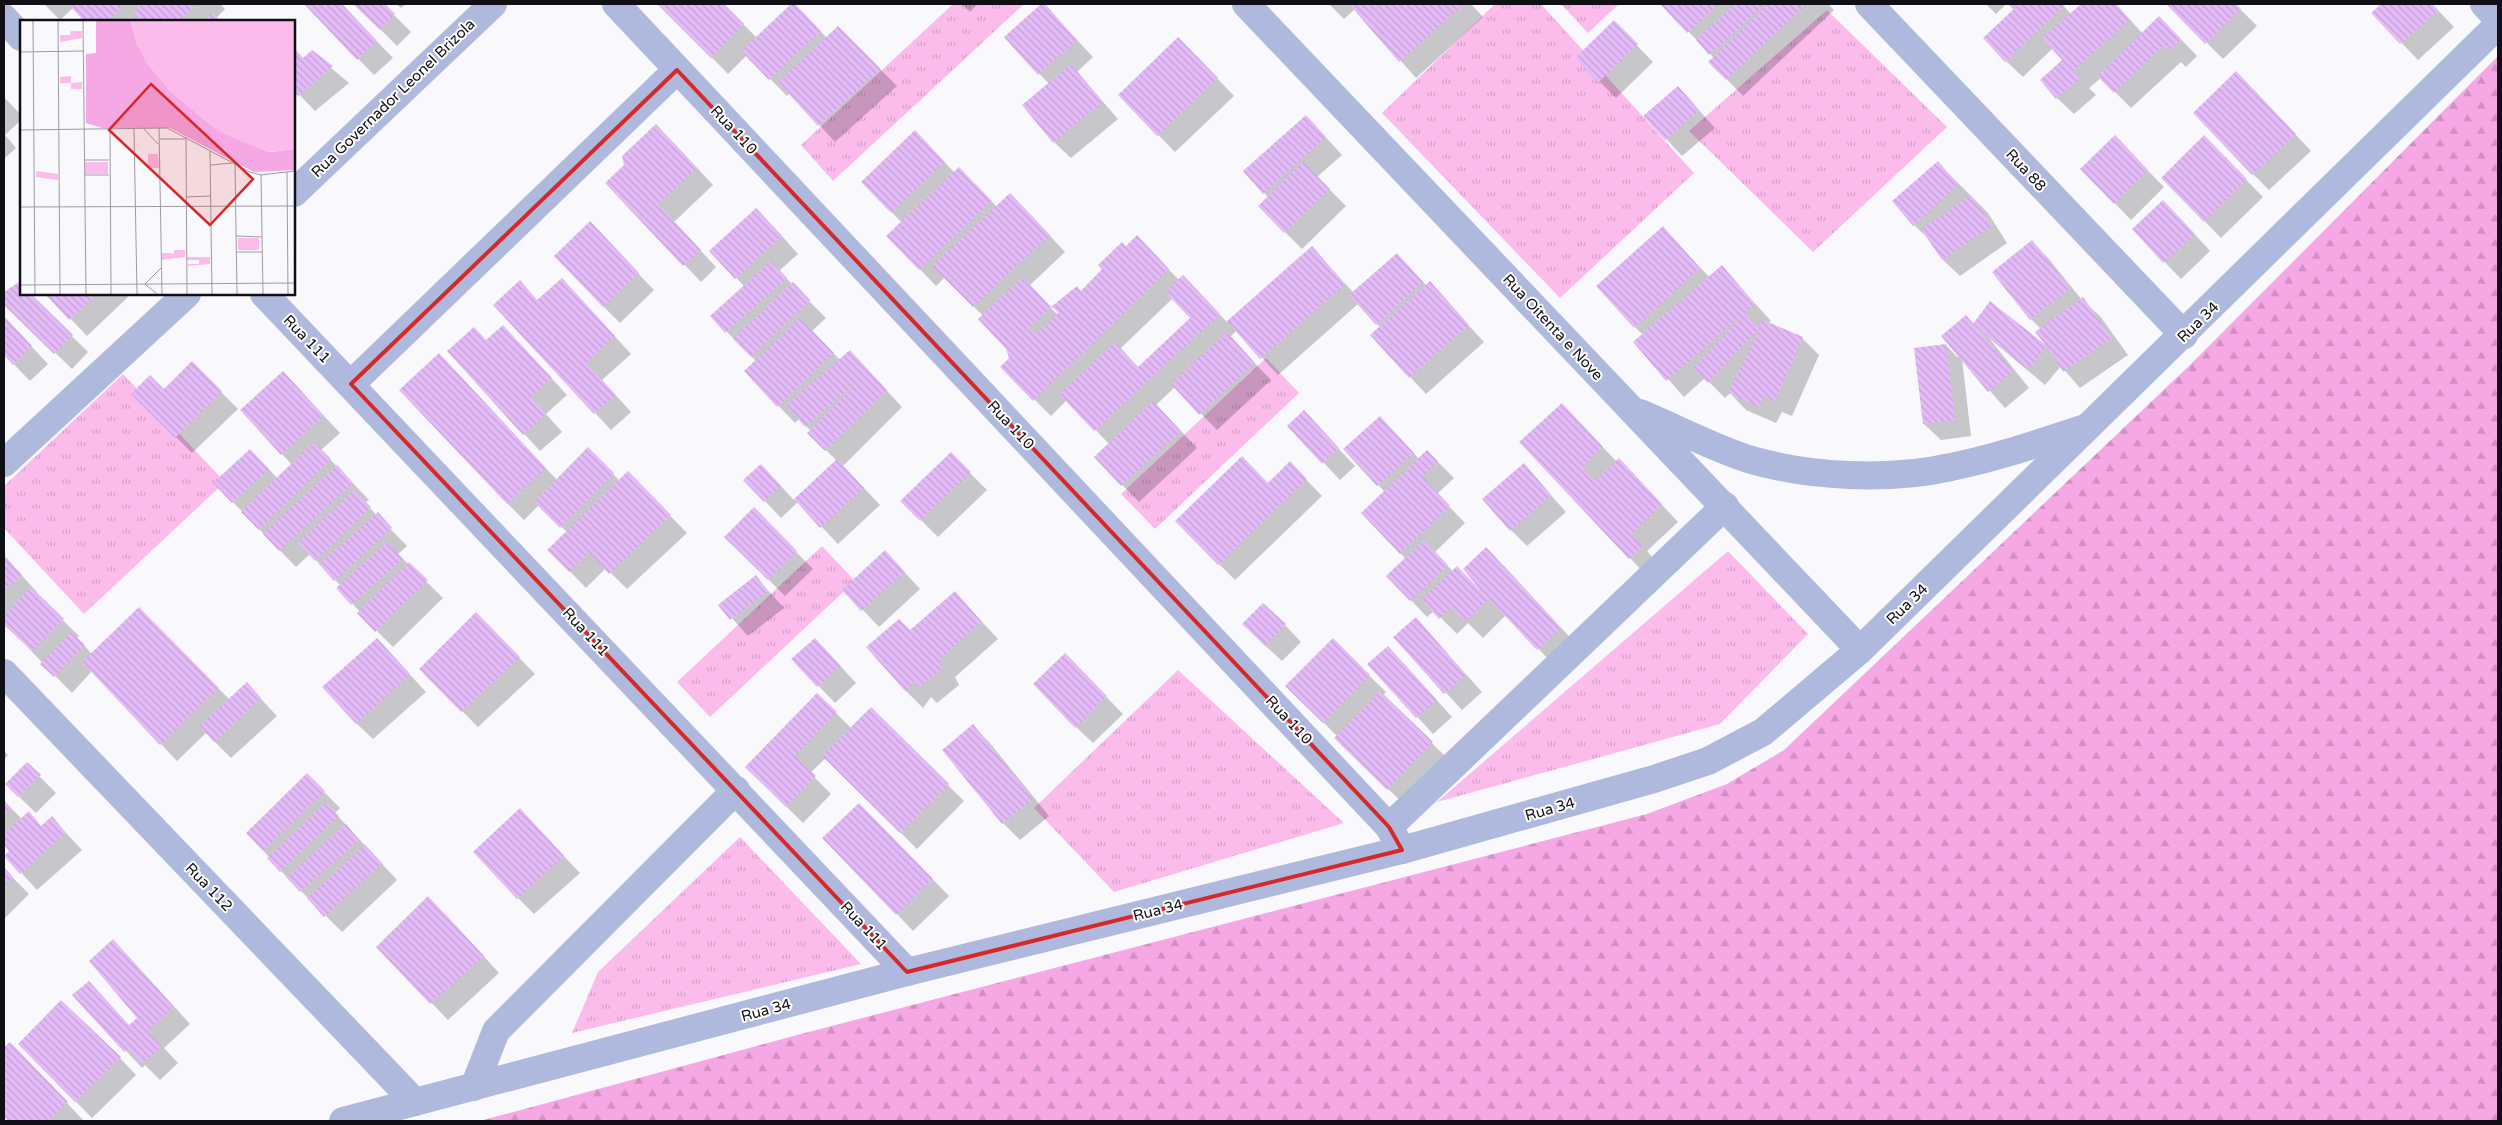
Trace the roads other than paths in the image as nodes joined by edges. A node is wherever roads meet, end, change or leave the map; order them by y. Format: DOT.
graph roads {
  1 [pos="492,4"];
  2 [pos="616,4"];
  3 [pos="1246,4"];
  4 [pos="1869,4"];
  5 [pos="2484,4"];
  6 [pos="4,18"];
  7 [pos="2498,19"];
  8 [pos="2498,25"];
  9 [pos="20,36"];
  10 [pos="677,70"];
  11 [pos="295,192"];
  12 [pos="186,295"];
  13 [pos="265,295"];
  14 [pos="2184,336"];
  15 [pos="351,384"];
  16 [pos="1629,408"];
  17 [pos="2088,427"];
  18 [pos="4,463"];
  19 [pos="1725,506"];
  20 [pos="1860,650"];
  21 [pos="4,673"];
  22 [pos="736,790"];
  23 [pos="1389,827"];
  24 [pos="1402,850"];
  25 [pos="907,972"];
  26 [pos="474,1087"];
  27 [pos="415,1102"];
  28 [pos="343,1121"];
  1 -- 11 [label="street, Rua Governador Leonel Brizola"];
  2 -- 10 [label="street, Rua 110"];
  3 -- 16 [label="street, Rua Oitenta e Nove"];
  4 -- 14 [label="street, Rua 88"];
  5 -- 7 [label="street"];
  6 -- 9 [label="street"];
  8 -- 14 [label="street, Rua 34"];
  10 -- 15 [label="street"];
  10 -- 23 [label="street, Rua 110"];
  12 -- 18 [label="street"];
  13 -- 15 [label="street, Rua 111"];
  14 -- 17 [label="street, Rua 34"];
  15 -- 22 [label="street, Rua 111"];
  16 -- 17 [label="street"];
  16 -- 19 [label="street, Rua Oitenta e Nove"];
  17 -- 20 [label="street, Rua 34"];
  19 -- 20 [label="street, Rua Oitenta e Nove"];
  19 -- 23 [label="street"];
  20 -- 24 [label="street, Rua 34"];
  21 -- 27 [label="street, Rua 112"];
  22 -- 25 [label="street, Rua 111"];
  22 -- 26 [label="street"];
  23 -- 24 [label="street, Rua 110"];
  24 -- 25 [label="street, Rua 34"];
  25 -- 26 [label="street, Rua 34"];
  26 -- 27 [label="street, Rua 34"];
  27 -- 28 [label="street, Rua 34"];
}
